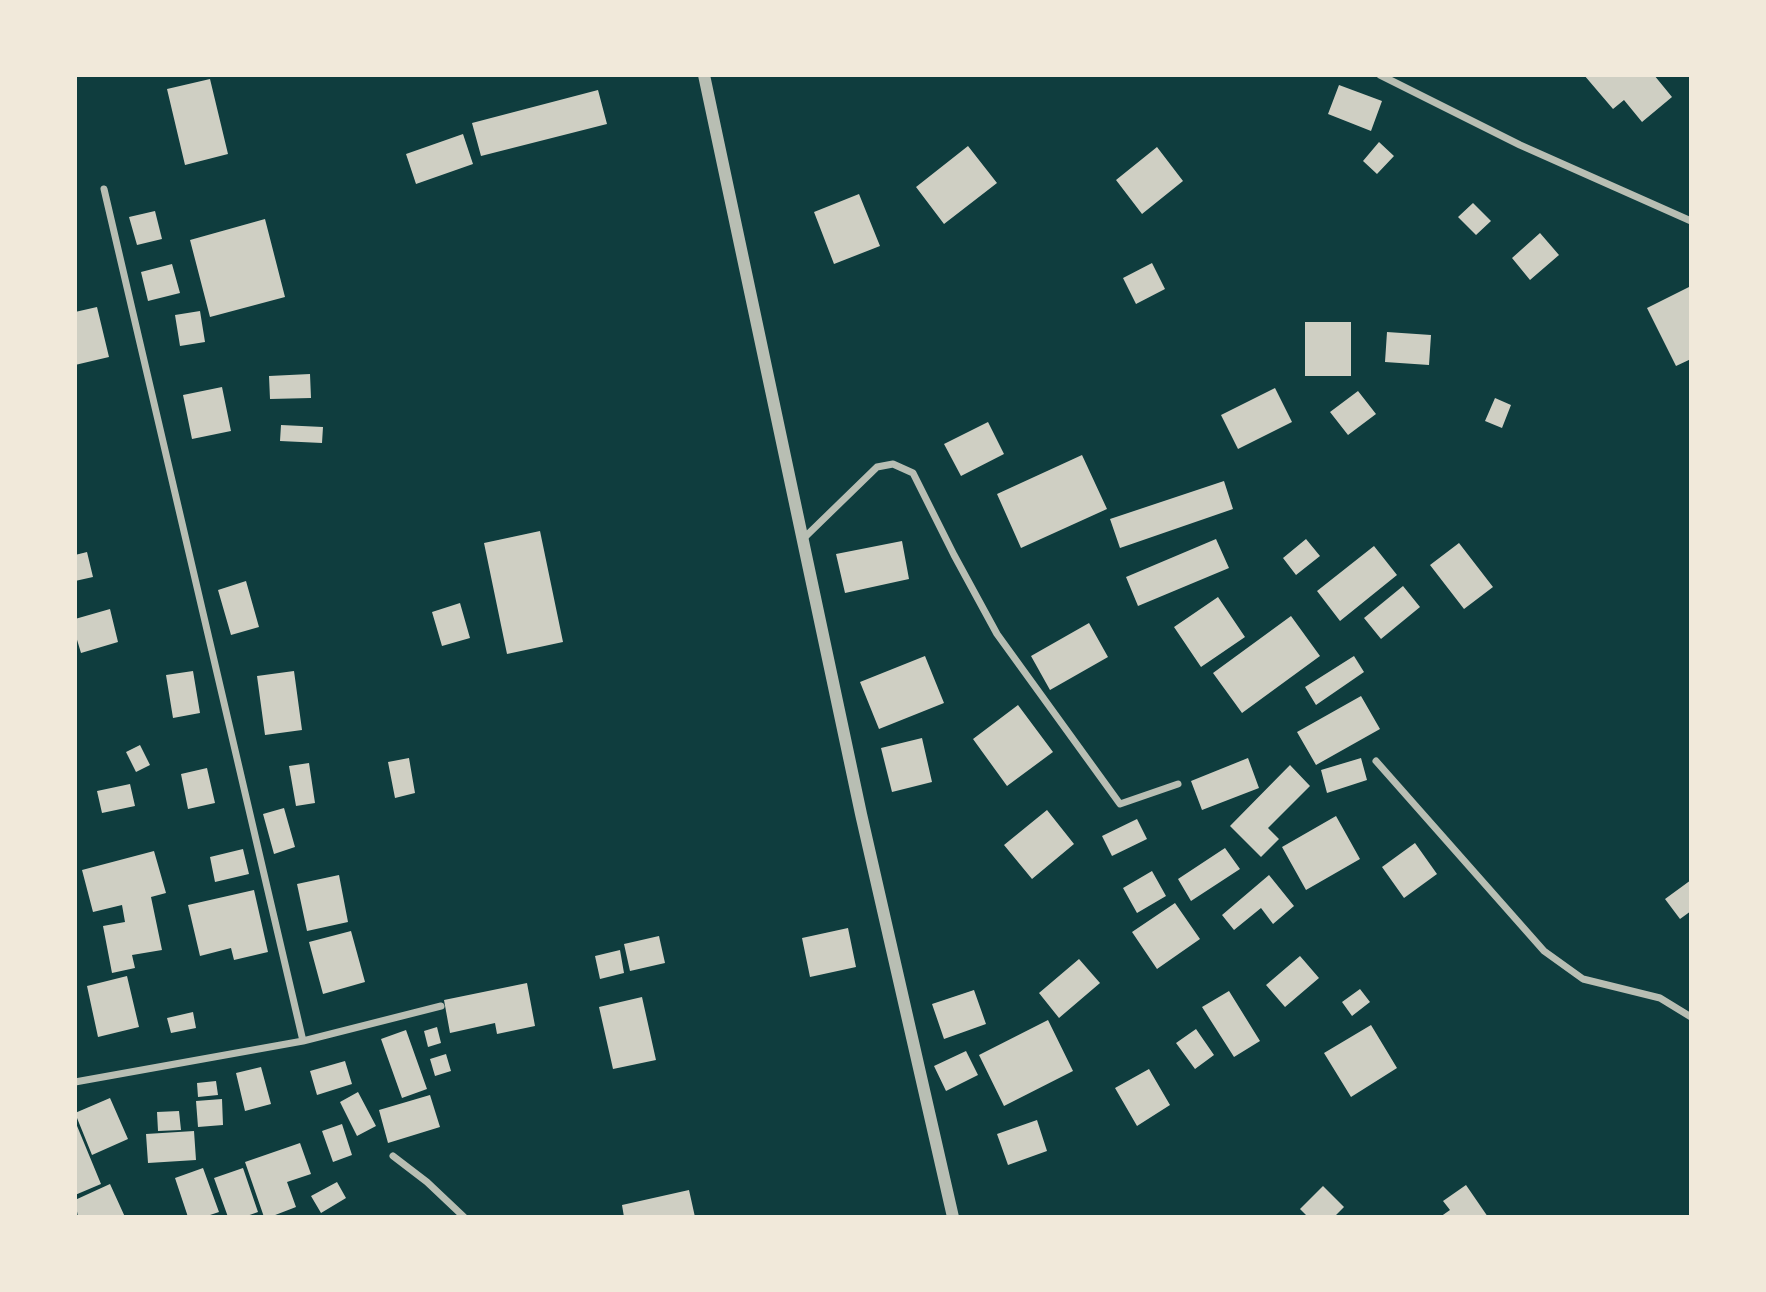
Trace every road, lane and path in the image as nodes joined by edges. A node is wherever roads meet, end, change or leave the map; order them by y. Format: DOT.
graph roads {
  1 [pos="704,75"];
  2 [pos="1380,75"];
  3 [pos="104,189"];
  4 [pos="1691,222"];
  5 [pos="804,538"];
  6 [pos="1376,761"];
  7 [pos="1178,784"];
  8 [pos="441,1006"];
  9 [pos="1691,1017"];
  10 [pos="303,1041"];
  11 [pos="75,1082"];
  12 [pos="393,1156"];
  13 [pos="464,1217"];
  14 [pos="953,1217"];
  1 -- 5 [label="street"];
  2 -- 4 [label="street"];
  3 -- 10 [label="street"];
  5 -- 7 [label="street"];
  5 -- 14 [label="street"];
  6 -- 9 [label="street"];
  8 -- 10 [label="street"];
  10 -- 11 [label="street"];
  12 -- 13 [label="street"];
}
